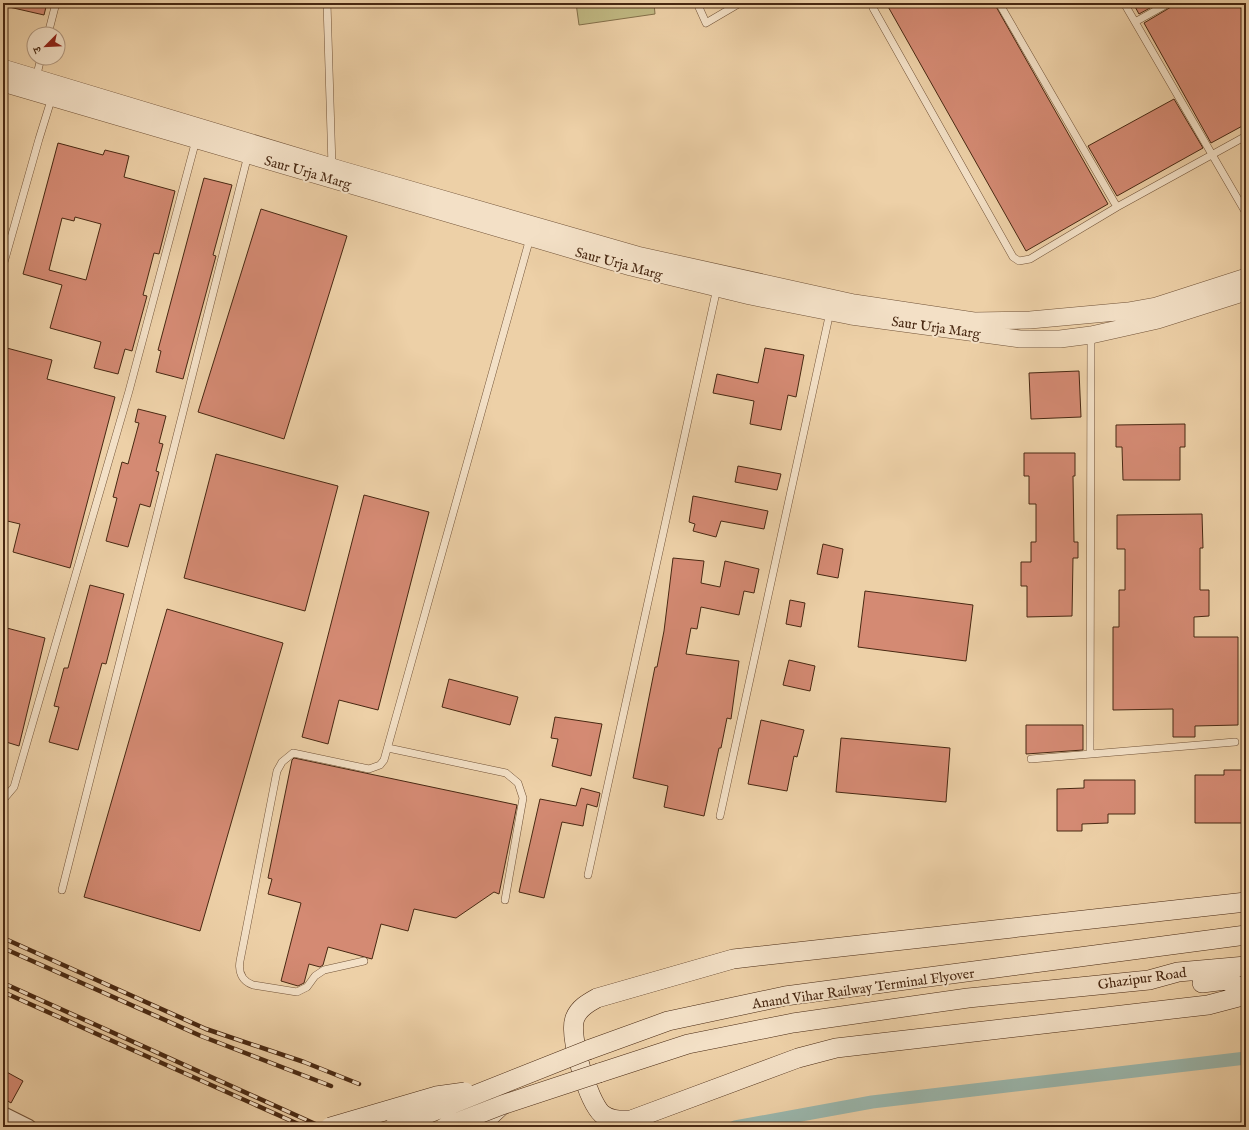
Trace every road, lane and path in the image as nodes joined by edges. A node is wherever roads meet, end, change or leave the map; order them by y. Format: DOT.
graph roads {
  1 [pos="56,3"];
  2 [pos="327,3"];
  3 [pos="697,3"];
  4 [pos="740,3"];
  5 [pos="874,3"];
  6 [pos="1001,3"];
  7 [pos="1124,3"];
  8 [pos="1169,3"];
  9 [pos="1135,22"];
  10 [pos="50,26"];
  11 [pos="39,66"];
  12 [pos="3,68"];
  13 [pos="36,78"];
  14 [pos="3,83"];
  15 [pos="54,90"];
  16 [pos="150,119"];
  17 [pos="1246,136"];
  18 [pos="196,139"];
  19 [pos="248,155"];
  20 [pos="1212,155"];
  21 [pos="331,173"];
  22 [pos="1117,207"];
  23 [pos="1246,213"];
  24 [pos="530,237"];
  25 [pos="3,266"];
  26 [pos="1246,277"];
  27 [pos="717,288"];
  28 [pos="769,292"];
  29 [pos="1246,292"];
  30 [pos="830,312"];
  31 [pos="1090,335"];
  32 [pos="1235,742"];
  33 [pos="388,748"];
  34 [pos="1090,754"];
  35 [pos="1031,759"];
  36 [pos="3,800"];
  37 [pos="720,816"];
  38 [pos="588,875"];
  39 [pos="62,890"];
  40 [pos="505,900"];
  41 [pos="1246,902"];
  42 [pos="1246,935"];
  43 [pos="364,961"];
  44 [pos="1246,966"];
  45 [pos="1149,980"];
  46 [pos="1246,990"];
  47 [pos="1037,991"];
  48 [pos="1246,995"];
  49 [pos="492,1088"];
  50 [pos="502,1105"];
  51 [pos="3,1114"];
  52 [pos="29,1127"];
  53 [pos="330,1127"];
  54 [pos="394,1127"];
  55 [pos="445,1127"];
  56 [pos="478,1127"];
  1 -- 10 [label="lane"];
  2 -- 21 [label="lane"];
  3 -- 4 [label="lane"];
  5 -- 22 [label="lane"];
  6 -- 22 [label="lane"];
  7 -- 9 [label="lane"];
  8 -- 9 [label="lane"];
  9 -- 20 [label="lane"];
  11 -- 13 [label="lane"];
  12 -- 13 [label="street, Saur Urja Marg"];
  13 -- 15 [label="street, Saur Urja Marg"];
  14 -- 15 [label="street, Saur Urja Marg"];
  15 -- 16 [label="street, Saur Urja Marg"];
  15 -- 25 [label="lane"];
  16 -- 18 [label="street, Saur Urja Marg"];
  16 -- 21 [label="street, Saur Urja Marg"];
  17 -- 20 [label="lane"];
  18 -- 19 [label="street, Saur Urja Marg"];
  18 -- 36 [label="lane"];
  19 -- 21 [label="street, Saur Urja Marg"];
  19 -- 39 [label="lane"];
  20 -- 22 [label="lane"];
  20 -- 23 [label="lane"];
  21 -- 24 [label="street, Saur Urja Marg"];
  21 -- 28 [label="street, Saur Urja Marg"];
  24 -- 27 [label="street, Saur Urja Marg"];
  24 -- 33 [label="lane"];
  26 -- 28 [label="street, Saur Urja Marg"];
  27 -- 28 [label="street, Saur Urja Marg"];
  27 -- 38 [label="lane"];
  28 -- 30 [label="street, Saur Urja Marg"];
  29 -- 31 [label="street, Saur Urja Marg"];
  30 -- 31 [label="street, Saur Urja Marg"];
  30 -- 37 [label="lane"];
  31 -- 34 [label="lane"];
  32 -- 34 [label="lane"];
  33 -- 40 [label="lane"];
  33 -- 43 [label="lane"];
  34 -- 35 [label="lane"];
  41 -- 48 [label="main road"];
  42 -- 49 [label="main road, Anand Vihar Railway Terminal Flyover, bridge"];
  44 -- 45 [label="main road, Ghazipur Road"];
  45 -- 46 [label="main road"];
  45 -- 47 [label="main road, Ghazipur Road"];
  47 -- 50 [label="main road, Anand Vihar Railway Terminal Flyover, bridge"];
  49 -- 53 [label="main road, Anand Vihar Railway Terminal Flyover, bridge"];
  49 -- 54 [label="main road, Anand Vihar Railway Terminal Flyover, bridge"];
  50 -- 55 [label="main road, Anand Vihar Railway Terminal Flyover, bridge"];
  50 -- 56 [label="main road, Anand Vihar Railway Terminal Flyover"];
  51 -- 52 [label="street"];
}
